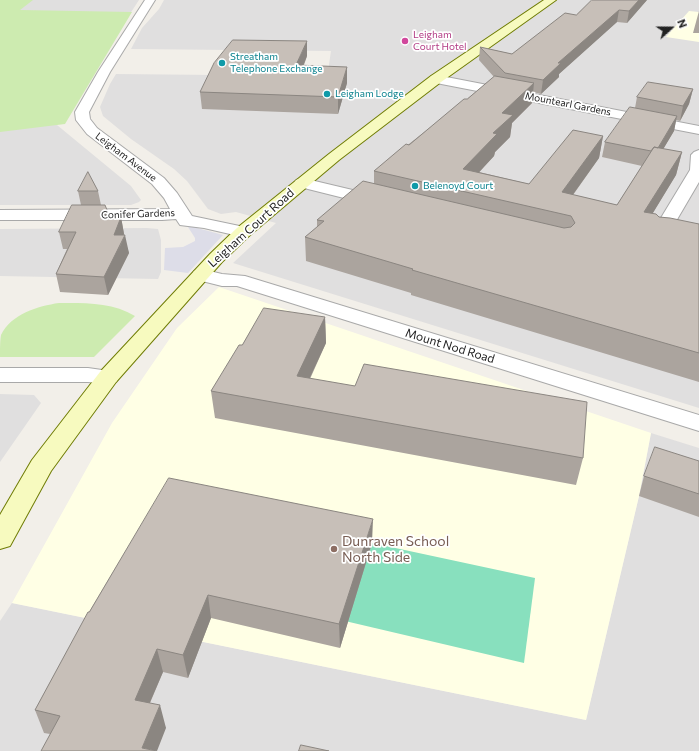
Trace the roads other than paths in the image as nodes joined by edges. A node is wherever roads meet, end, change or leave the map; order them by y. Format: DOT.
graph roads {
  1 [pos="150,0"];
  2 [pos="551,0"];
  3 [pos="436,79"];
  4 [pos="699,130"];
  5 [pos="699,155"];
  6 [pos="302,183"];
  7 [pos="393,205"];
  8 [pos="0,215"];
  9 [pos="184,217"];
  10 [pos="244,232"];
  11 [pos="659,236"];
  12 [pos="201,275"];
  13 [pos="0,375"];
  14 [pos="108,377"];
  15 [pos="699,423"];
  16 [pos="0,539"];
  1 -- 9 [label="street, Leigham Avenue"];
  2 -- 3 [label="street, Leigham Court Road"];
  3 -- 4 [label="street, Mountearl Gardens"];
  3 -- 6 [label="street, Leigham Court Road"];
  5 -- 11 [label="street"];
  6 -- 7 [label="street"];
  6 -- 10 [label="street, Leigham Court Road"];
  8 -- 9 [label="street, Conifer Gardens"];
  9 -- 10 [label="street"];
  10 -- 12 [label="street, Leigham Court Road"];
  12 -- 14 [label="street, Leigham Court Road"];
  12 -- 15 [label="street, Mount Nod Road"];
  13 -- 14 [label="street"];
  14 -- 16 [label="street, Leigham Court Road"];
}
